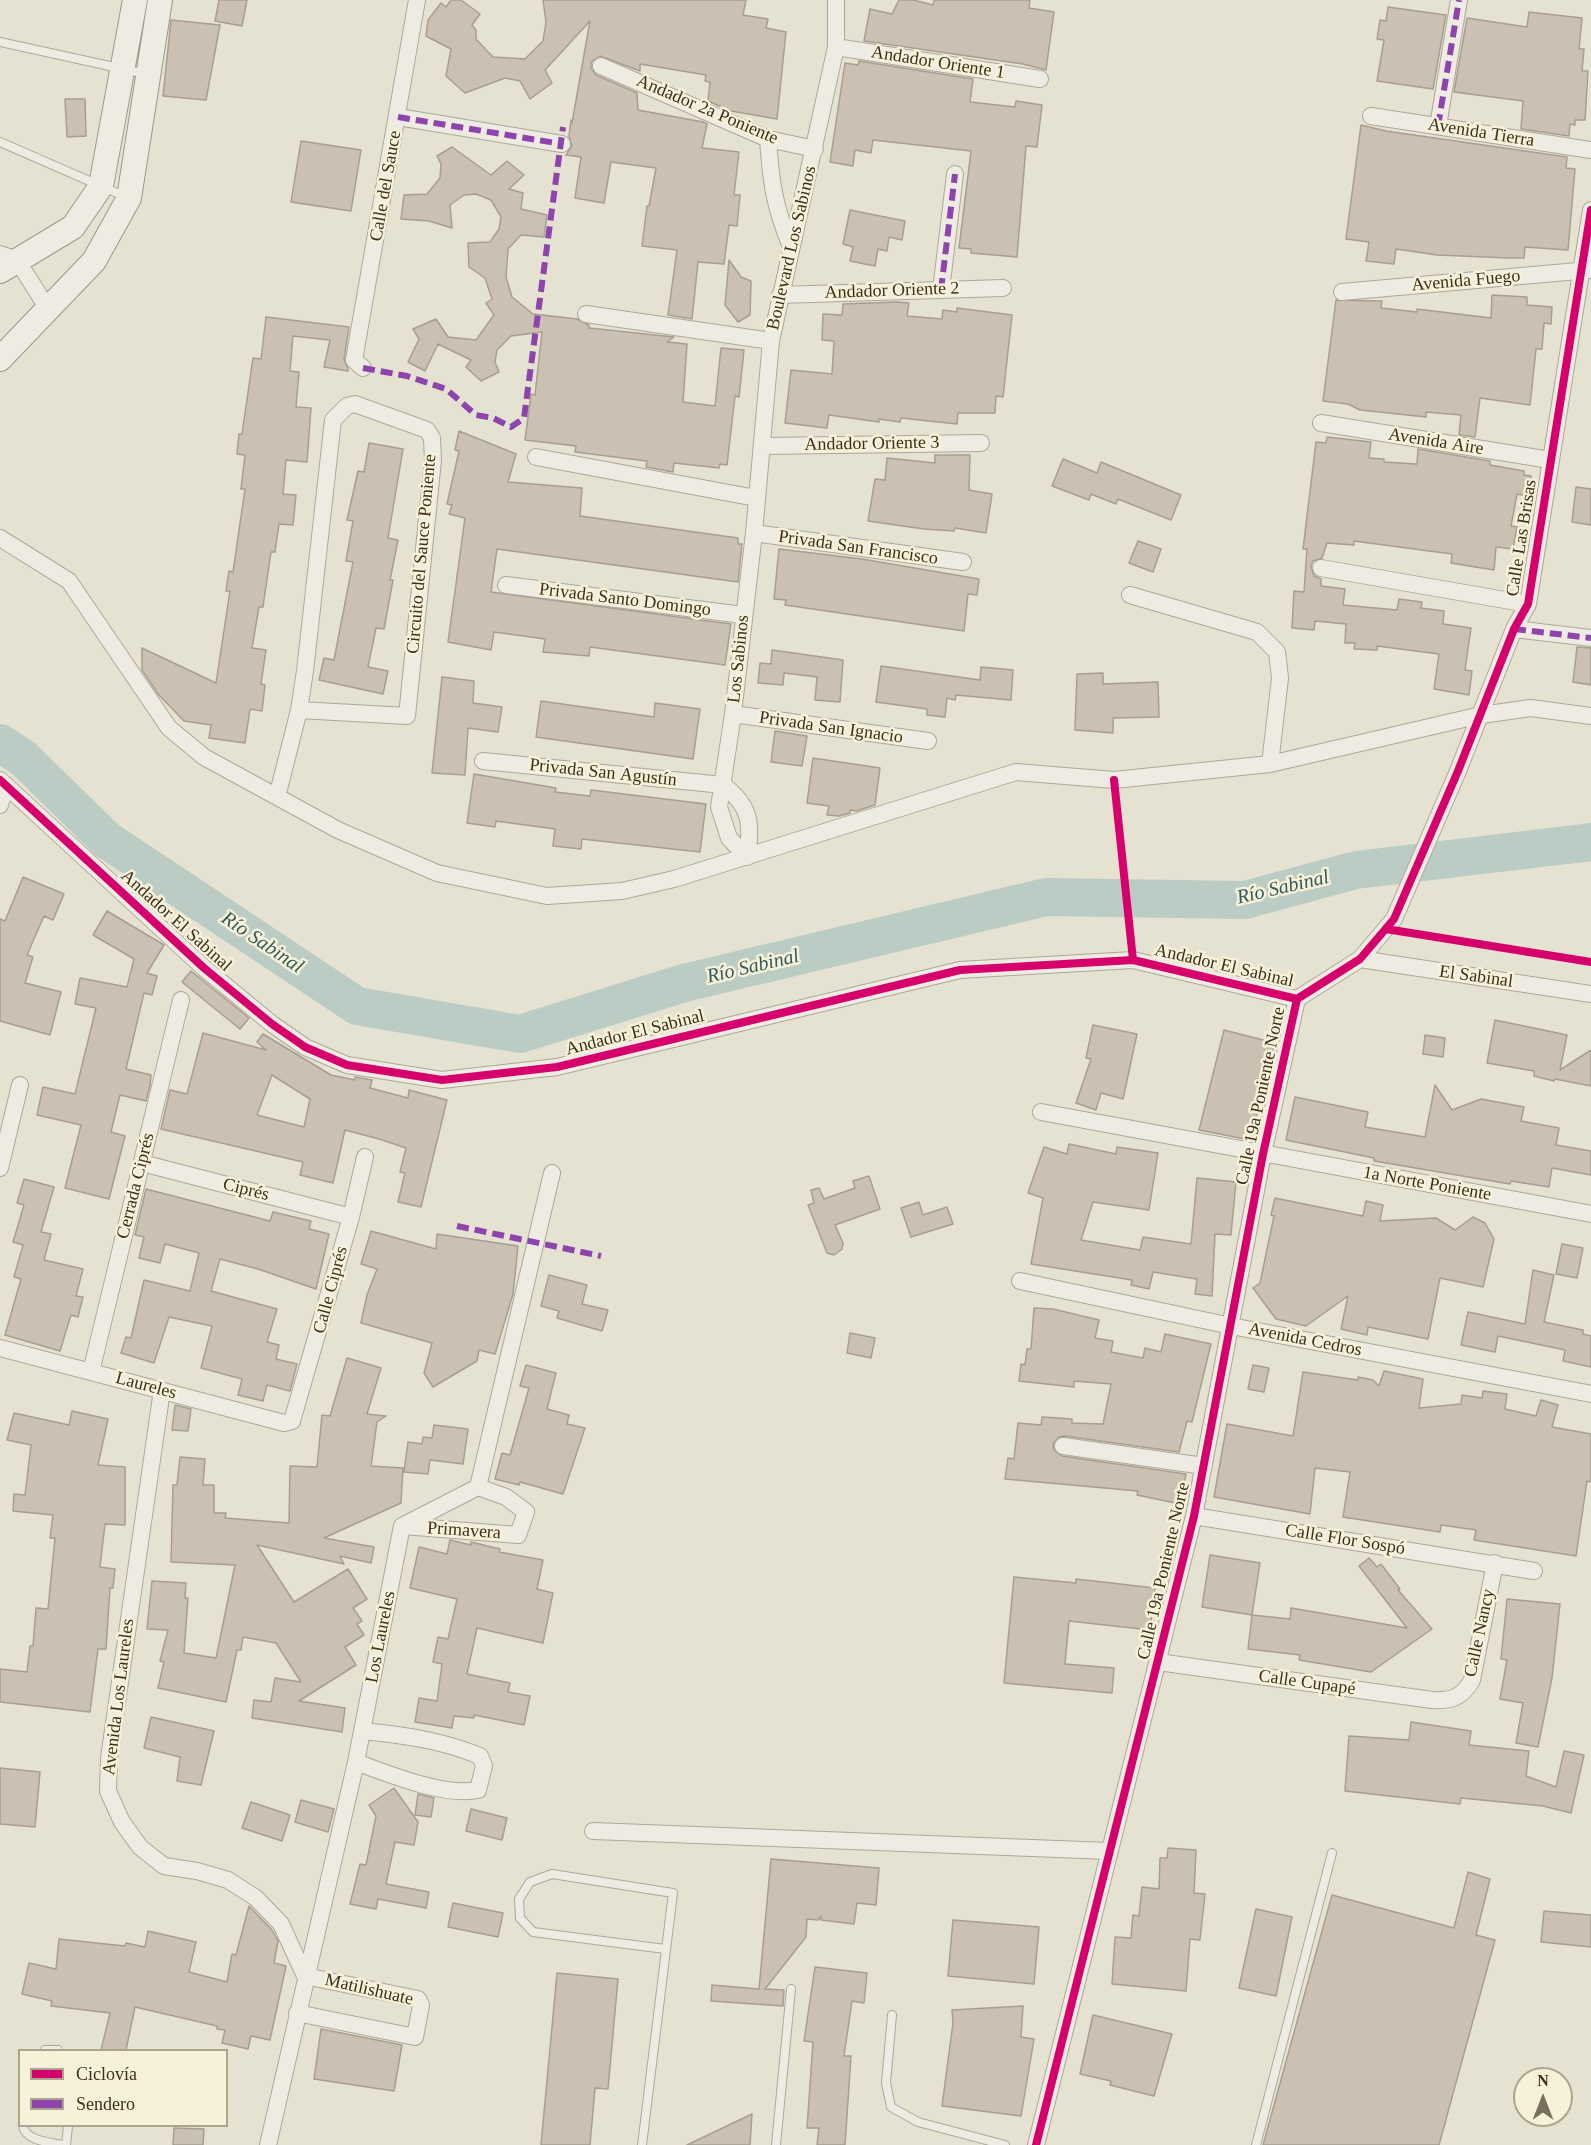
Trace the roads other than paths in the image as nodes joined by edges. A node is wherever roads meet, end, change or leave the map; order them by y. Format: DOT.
graph roads {
  1 [pos="135,0"];
  2 [pos="160,0"];
  3 [pos="417,0"];
  4 [pos="837,0"];
  5 [pos="1459,0"];
  6 [pos="0,42"];
  7 [pos="837,47"];
  8 [pos="601,66"];
  9 [pos="124,69"];
  10 [pos="150,74"];
  11 [pos="1040,78"];
  12 [pos="1371,116"];
  13 [pos="398,117"];
  14 [pos="1438,126"];
  15 [pos="768,139"];
  16 [pos="0,142"];
  17 [pos="562,144"];
  18 [pos="815,149"];
  19 [pos="1591,150"];
  20 [pos="956,174"];
  21 [pos="101,186"];
  22 [pos="129,198"];
  23 [pos="1591,210"];
  24 [pos="791,247"];
  25 [pos="6,262"];
  26 [pos="1586,271"];
  27 [pos="1003,288"];
  28 [pos="941,290"];
  29 [pos="1342,292"];
  30 [pos="780,295"];
  31 [pos="48,309"];
  32 [pos="586,314"];
  33 [pos="771,341"];
  34 [pos="0,359"];
  35 [pos="363,368"];
  36 [pos="1321,423"];
  37 [pos="981,443"];
  38 [pos="763,446"];
  39 [pos="536,457"];
  40 [pos="1550,460"];
  41 [pos="756,498"];
  42 [pos="754,533"];
  43 [pos="0,538"];
  44 [pos="963,562"];
  45 [pos="1321,568"];
  46 [pos="506,585"];
  47 [pos="1130,595"];
  48 [pos="1528,604"];
  49 [pos="743,615"];
  50 [pos="1514,629"];
  51 [pos="1591,638"];
  52 [pos="299,710"];
  53 [pos="733,714"];
  54 [pos="1481,715"];
  55 [pos="1591,716"];
  56 [pos="928,741"];
  57 [pos="483,761"];
  58 [pos="1270,764"];
  59 [pos="3,783"];
  60 [pos="723,785"];
  61 [pos="277,797"];
  62 [pos="0,805"];
  63 [pos="747,857"];
  64 [pos="1360,959"];
  65 [pos="1591,994"];
  66 [pos="1297,999"];
  67 [pos="181,1000"];
  68 [pos="20,1085"];
  69 [pos="1041,1112"];
  70 [pos="1263,1155"];
  71 [pos="365,1157"];
  72 [pos="142,1163"];
  73 [pos="0,1168"];
  74 [pos="552,1173"];
  75 [pos="1591,1214"];
  76 [pos="351,1217"];
  77 [pos="1020,1281"];
  78 [pos="1231,1326"];
  79 [pos="0,1348"];
  80 [pos="91,1372"];
  81 [pos="162,1390"];
  82 [pos="1591,1394"];
  83 [pos="292,1421"];
  84 [pos="1063,1446"];
  85 [pos="1204,1466"];
  86 [pos="478,1487"];
  87 [pos="1194,1516"];
  88 [pos="402,1526"];
  89 [pos="1495,1563"];
  90 [pos="1534,1570"];
  91 [pos="1158,1662"];
  92 [pos="1456,1698"];
  93 [pos="362,1731"];
  94 [pos="356,1762"];
  95 [pos="594,1831"];
  96 [pos="1109,1851"];
  97 [pos="1332,1853"];
  98 [pos="665,1949"];
  99 [pos="305,1976"];
  100 [pos="790,1989"];
  101 [pos="297,2013"];
  102 [pos="892,2015"];
  103 [pos="23,2127"];
  104 [pos="68,2127"];
  105 [pos="64,2145"];
  106 [pos="268,2145"];
  107 [pos="642,2145"];
  108 [pos="776,2145"];
  109 [pos="1005,2145"];
  110 [pos="1036,2145"];
  111 [pos="1256,2145"];
  1 -- 9 [label="main road"];
  2 -- 10 [label="main road"];
  3 -- 13 [label="street, Calle del Sauce"];
  4 -- 7 [label="street, Boulevard Los Sabinos"];
  5 -- 14 [label="street"];
  6 -- 9 [label="lane"];
  7 -- 11 [label="street, Andador Oriente 1"];
  7 -- 18 [label="street, Boulevard Los Sabinos"];
  8 -- 15 [label="street, Andador 2a Poniente"];
  9 -- 10 [label="lane"];
  9 -- 21 [label="main road"];
  10 -- 22 [label="main road"];
  12 -- 14 [label="street, Avenida Tierra"];
  13 -- 17 [label="street"];
  13 -- 35 [label="street, Calle del Sauce"];
  14 -- 19 [label="street, Avenida Tierra"];
  15 -- 18 [label="street, Andador 2a Poniente"];
  15 -- 24 [label="street"];
  16 -- 21 [label="lane"];
  18 -- 24 [label="street, Boulevard Los Sabinos"];
  20 -- 28 [label="street"];
  21 -- 22 [label="lane"];
  21 -- 25 [label="main road"];
  22 -- 31 [label="main road"];
  23 -- 26 [label="street, Calle Las Brisas"];
  24 -- 30 [label="street, Boulevard Los Sabinos"];
  25 -- 31 [label="street"];
  26 -- 29 [label="street, Avenida Fuego"];
  26 -- 40 [label="street, Calle Las Brisas"];
  27 -- 28 [label="street, Andador Oriente 2"];
  28 -- 30 [label="street, Andador Oriente 2"];
  30 -- 33 [label="street, Boulevard Los Sabinos"];
  31 -- 34 [label="main road"];
  32 -- 33 [label="street"];
  33 -- 38 [label="street, Boulevard Los Sabinos"];
  36 -- 40 [label="street, Avenida Aire"];
  37 -- 38 [label="street, Andador Oriente 3"];
  38 -- 41 [label="street, Boulevard Los Sabinos"];
  39 -- 41 [label="street"];
  40 -- 48 [label="street, Calle Las Brisas"];
  41 -- 42 [label="street, Los Sabinos"];
  42 -- 44 [label="street, Privada San Francisco"];
  42 -- 49 [label="street, Los Sabinos"];
  43 -- 61 [label="street"];
  45 -- 48 [label="street"];
  46 -- 49 [label="street, Privada Santo Domingo"];
  47 -- 58 [label="street"];
  48 -- 50 [label="street, Calle Las Brisas"];
  49 -- 53 [label="street, Los Sabinos"];
  50 -- 51 [label="street"];
  50 -- 54 [label="street, Calle Las Brisas"];
  52 -- 52 [label="street, Circuito del Sauce Poniente"];
  52 -- 61 [label="street, Circuito del Sauce Poniente"];
  53 -- 56 [label="street, Privada San Ignacio"];
  53 -- 60 [label="street, Los Sabinos"];
  54 -- 55 [label="street"];
  54 -- 58 [label="street"];
  54 -- 64 [label="street, Calle Las Brisas"];
  57 -- 60 [label="street, Privada San Agustín"];
  58 -- 63 [label="street"];
  59 -- 62 [label="street"];
  59 -- 66 [label="street, Andador El Sabinal"];
  60 -- 63 [label="street, Los Sabinos"];
  60 -- 63 [label="street"];
  61 -- 63 [label="street"];
  64 -- 65 [label="street, El Sabinal"];
  64 -- 66 [label="street, Andador El Sabinal"];
  66 -- 70 [label="street, Calle 19a Poniente Norte"];
  67 -- 72 [label="street, Cerrada Ciprés"];
  68 -- 73 [label="street"];
  69 -- 70 [label="street, 1a Norte Poniente"];
  70 -- 75 [label="street, 1a Norte Poniente"];
  70 -- 78 [label="street, Calle 19a Poniente Norte"];
  71 -- 76 [label="street, Calle Ciprés"];
  72 -- 76 [label="street, Ciprés"];
  72 -- 80 [label="street, Cerrada Ciprés"];
  74 -- 86 [label="street"];
  76 -- 83 [label="street, Calle Ciprés"];
  77 -- 78 [label="street, Avenida Cedros"];
  78 -- 82 [label="street, Avenida Cedros"];
  78 -- 85 [label="street, Calle 19a Poniente Norte"];
  79 -- 80 [label="street, Laureles"];
  80 -- 81 [label="street, Laureles"];
  81 -- 83 [label="street, Laureles"];
  81 -- 99 [label="street, Avenida Los Laureles"];
  84 -- 85 [label="street"];
  85 -- 87 [label="street, Calle 19a Poniente Norte"];
  86 -- 88 [label="street"];
  86 -- 88 [label="street, Primavera"];
  87 -- 89 [label="street, Calle Flor Sospó"];
  87 -- 91 [label="street, Calle 19a Poniente Norte"];
  88 -- 93 [label="street, Los Laureles"];
  89 -- 90 [label="street, Calle Flor Sospó"];
  89 -- 92 [label="street, Calle Nancy"];
  91 -- 92 [label="street, Calle Cupapé"];
  91 -- 96 [label="street, Calle 19a Poniente Norte"];
  93 -- 94 [label="street, Los Laureles"];
  93 -- 94 [label="street"];
  94 -- 99 [label="street, Los Laureles"];
  95 -- 96 [label="street"];
  96 -- 110 [label="street, Calle 19a Poniente Norte"];
  97 -- 111 [label="lane"];
  98 -- 98 [label="lane"];
  98 -- 107 [label="lane"];
  99 -- 101 [label="street, Los Laureles"];
  99 -- 101 [label="street, Matilishuate"];
  100 -- 108 [label="lane"];
  101 -- 106 [label="street, Los Laureles"];
  102 -- 109 [label="lane"];
  103 -- 105 [label="lane"];
  104 -- 105 [label="lane"];
}
